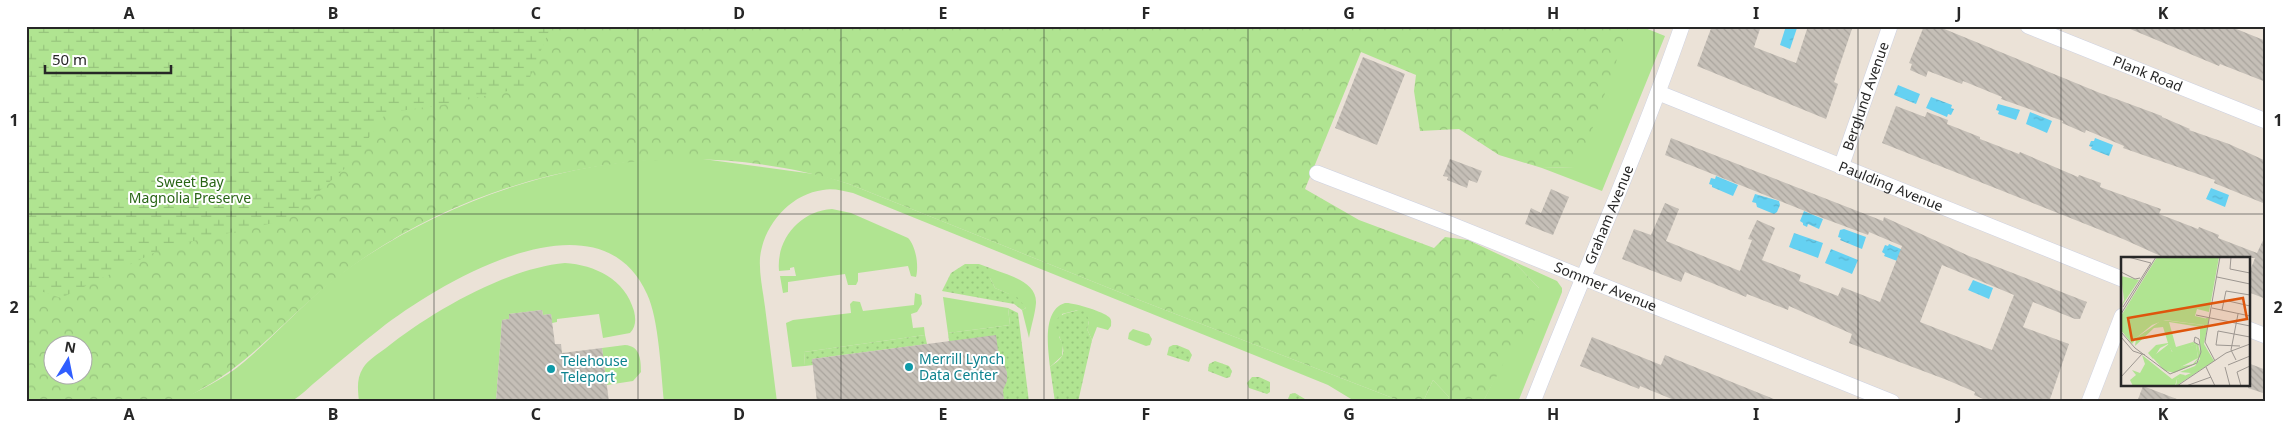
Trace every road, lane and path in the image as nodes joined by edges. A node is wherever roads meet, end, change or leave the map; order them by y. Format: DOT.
graph roads {
  1 [pos="1682,26"];
  2 [pos="1890,26"];
  3 [pos="2028,26"];
  4 [pos="1659,93"];
  5 [pos="2266,121"];
  6 [pos="1841,166"];
  7 [pos="1317,173"];
  8 [pos="1581,278"];
  9 [pos="2121,279"];
  10 [pos="2121,319"];
  11 [pos="2250,330"];
  12 [pos="2266,336"];
  13 [pos="1533,402"];
  14 [pos="1892,402"];
  15 [pos="2089,402"];
  1 -- 4 [label="street, Graham Avenue"];
  2 -- 6 [label="street, Berglund Avenue"];
  3 -- 5 [label="street, Plank Road"];
  4 -- 6 [label="street, Paulding Avenue"];
  4 -- 8 [label="street, Graham Avenue"];
  6 -- 9 [label="street, Paulding Avenue"];
  7 -- 8 [label="street, Sommer Avenue"];
  8 -- 13 [label="street, Graham Avenue"];
  8 -- 14 [label="street, Sommer Avenue"];
  10 -- 15 [label="street"];
  11 -- 12 [label="street"];
}
